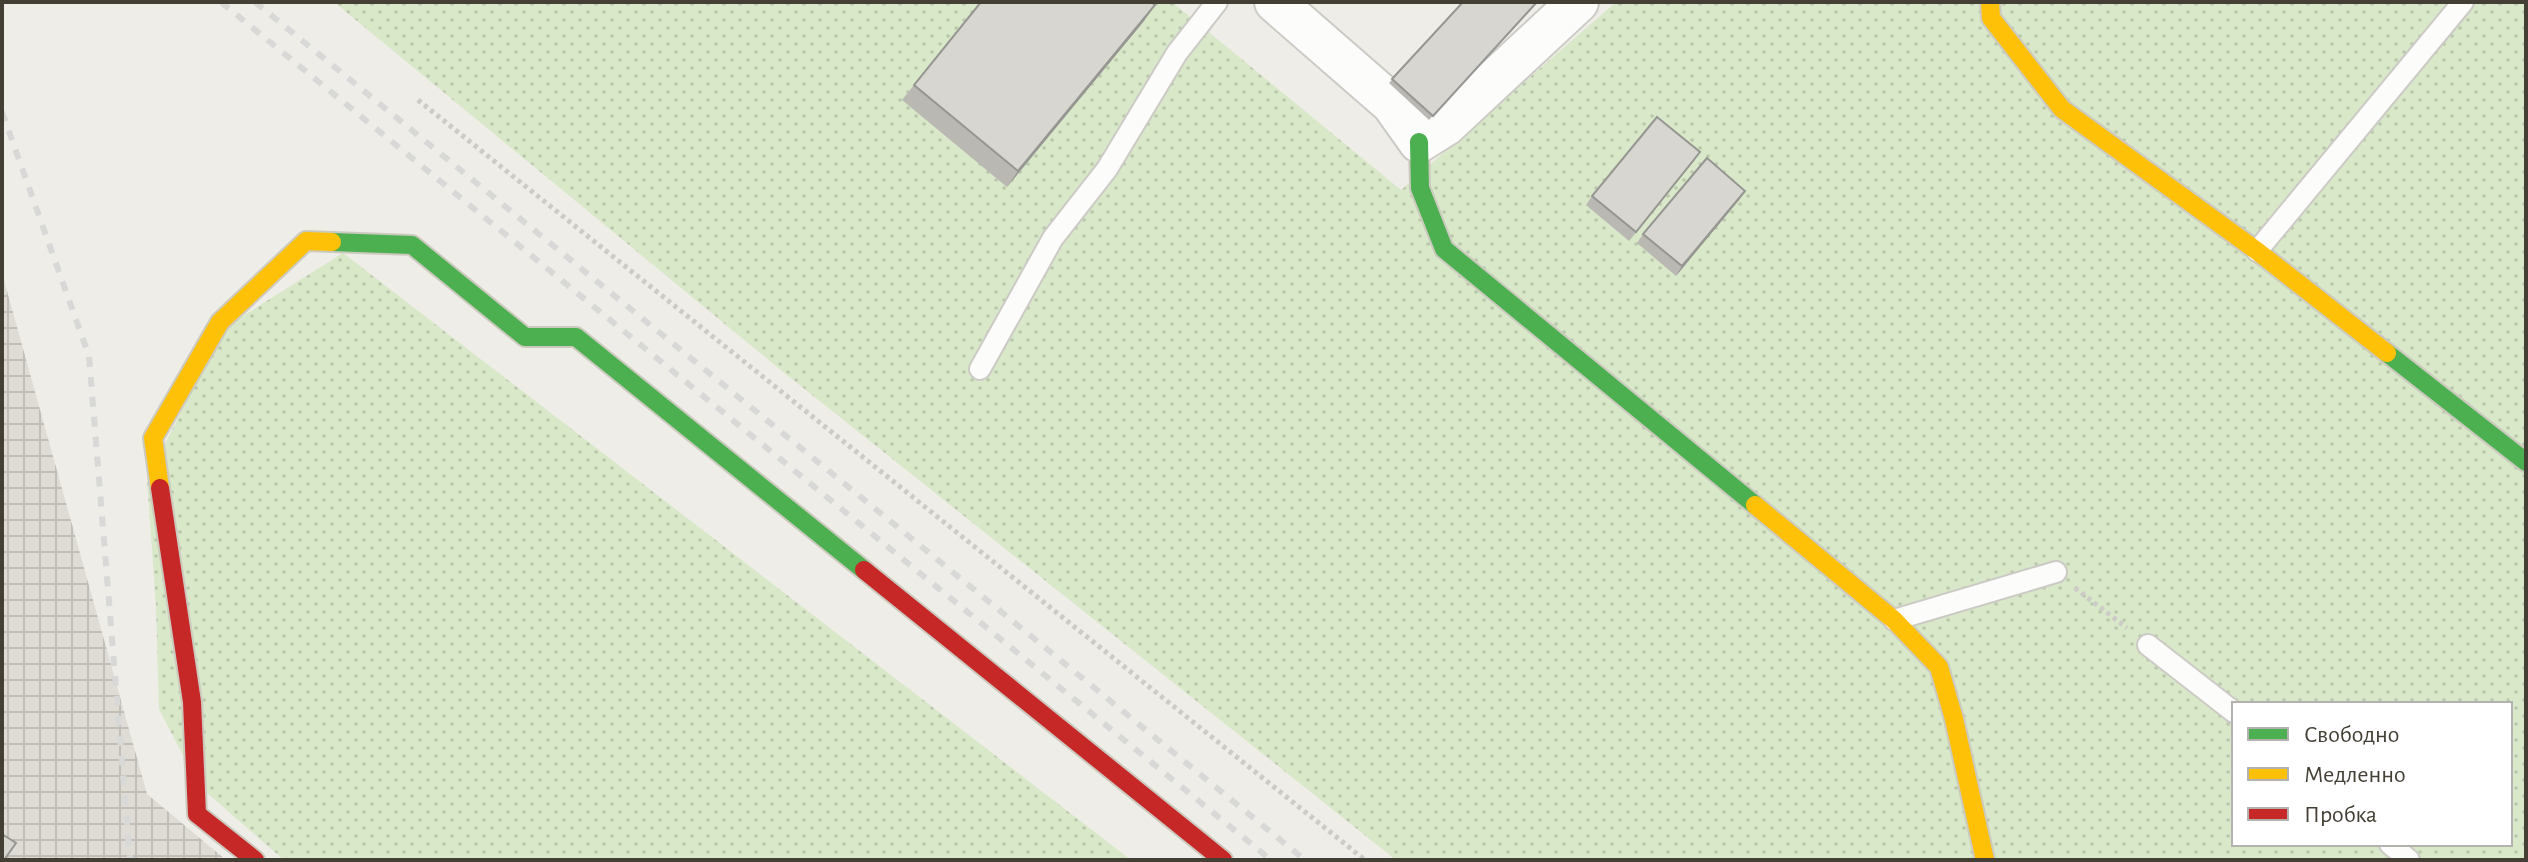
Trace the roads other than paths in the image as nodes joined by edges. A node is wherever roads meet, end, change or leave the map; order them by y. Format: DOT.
graph roads {
  1 [pos="1217,2"];
  2 [pos="1275,2"];
  3 [pos="1578,2"];
  4 [pos="1990,2"];
  5 [pos="2463,2"];
  6 [pos="1419,142"];
  7 [pos="2257,251"];
  8 [pos="980,369"];
  9 [pos="2526,462"];
  10 [pos="2056,572"];
  11 [pos="1894,620"];
  12 [pos="2148,645"];
  13 [pos="2232,710"];
  14 [pos="2392,846"];
  15 [pos="255,860"];
  16 [pos="1223,860"];
  17 [pos="1985,860"];
  18 [pos="2409,860"];
  1 -- 8 [label="lane"];
  2 -- 6 [label="street"];
  3 -- 6 [label="street"];
  4 -- 7 [label="street"];
  5 -- 7 [label="lane"];
  6 -- 11 [label="street"];
  7 -- 9 [label="street"];
  10 -- 11 [label="lane"];
  11 -- 17 [label="street"];
  12 -- 13 [label="lane"];
  14 -- 18 [label="lane"];
  15 -- 16 [label="street"];
}
